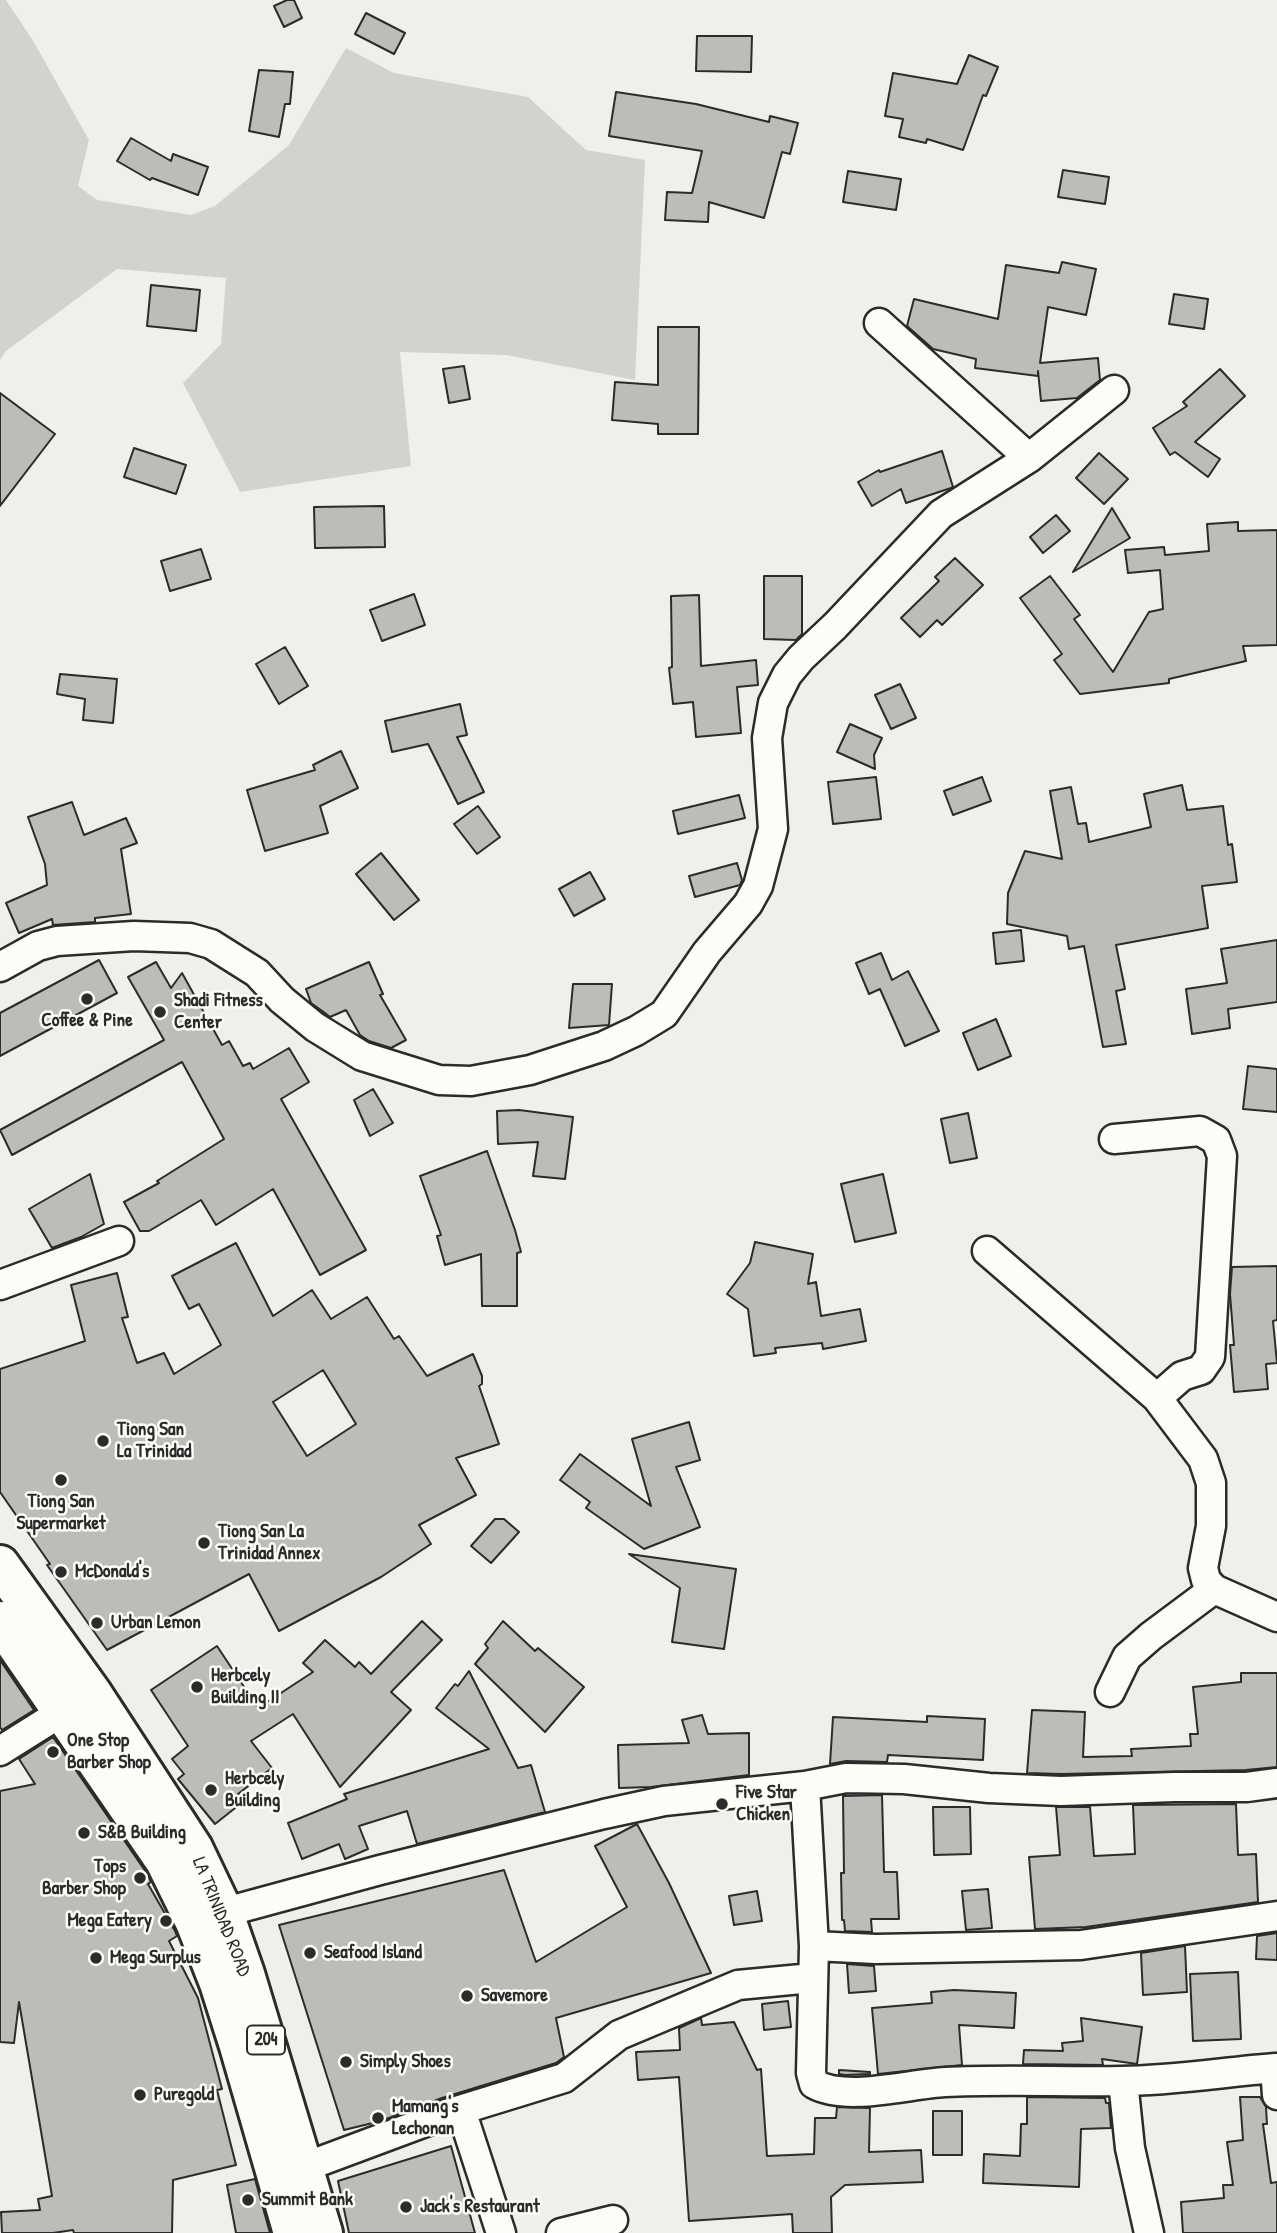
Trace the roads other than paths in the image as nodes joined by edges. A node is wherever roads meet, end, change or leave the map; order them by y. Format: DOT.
graph roads {
  1 [pos="879,323"];
  2 [pos="1114,390"];
  3 [pos="1029,458"];
  4 [pos="0,967"];
  5 [pos="1114,1139"];
  6 [pos="119,1241"];
  7 [pos="987,1251"];
  8 [pos="0,1285"];
  9 [pos="1157,1398"];
  10 [pos="0,1565"];
  11 [pos="1214,1589"];
  12 [pos="1277,1617"];
  13 [pos="0,1622"];
  14 [pos="1110,1692"];
  15 [pos="77,1703"];
  16 [pos="0,1751"];
  17 [pos="1277,1783"];
  18 [pos="805,1786"];
  19 [pos="1277,1916"];
  20 [pos="209,1917"];
  21 [pos="814,1945"];
  22 [pos="812,1978"];
  23 [pos="1123,2081"];
  24 [pos="1277,2095"];
  25 [pos="461,2110"];
  26 [pos="290,2173"];
  27 [pos="612,2220"];
  28 [pos="293,2233"];
  29 [pos="323,2233"];
  30 [pos="501,2233"];
  31 [pos="561,2233"];
  32 [pos="1149,2233"];
  1 -- 3 [label="street"];
  2 -- 3 [label="street"];
  3 -- 4 [label="street"];
  5 -- 9 [label="street"];
  6 -- 8 [label="street"];
  7 -- 9 [label="street"];
  9 -- 11 [label="street"];
  10 -- 15 [label="highway, LA TRINIDAD ROAD / 204"];
  11 -- 12 [label="street"];
  11 -- 14 [label="street"];
  13 -- 15 [label="highway, LA TRINIDAD ROAD / 204"];
  15 -- 16 [label="street"];
  15 -- 20 [label="highway, LA TRINIDAD ROAD / 204"];
  17 -- 18 [label="street"];
  18 -- 20 [label="street"];
  18 -- 21 [label="street"];
  19 -- 21 [label="street"];
  20 -- 26 [label="highway, LA TRINIDAD ROAD / 204"];
  21 -- 22 [label="street"];
  22 -- 23 [label="street"];
  22 -- 25 [label="street"];
  23 -- 24 [label="street"];
  23 -- 32 [label="street"];
  25 -- 26 [label="street"];
  25 -- 30 [label="street"];
  26 -- 28 [label="highway, LA TRINIDAD ROAD / 204"];
  26 -- 29 [label="highway, LA TRINIDAD ROAD / 204"];
  27 -- 31 [label="street"];
}
